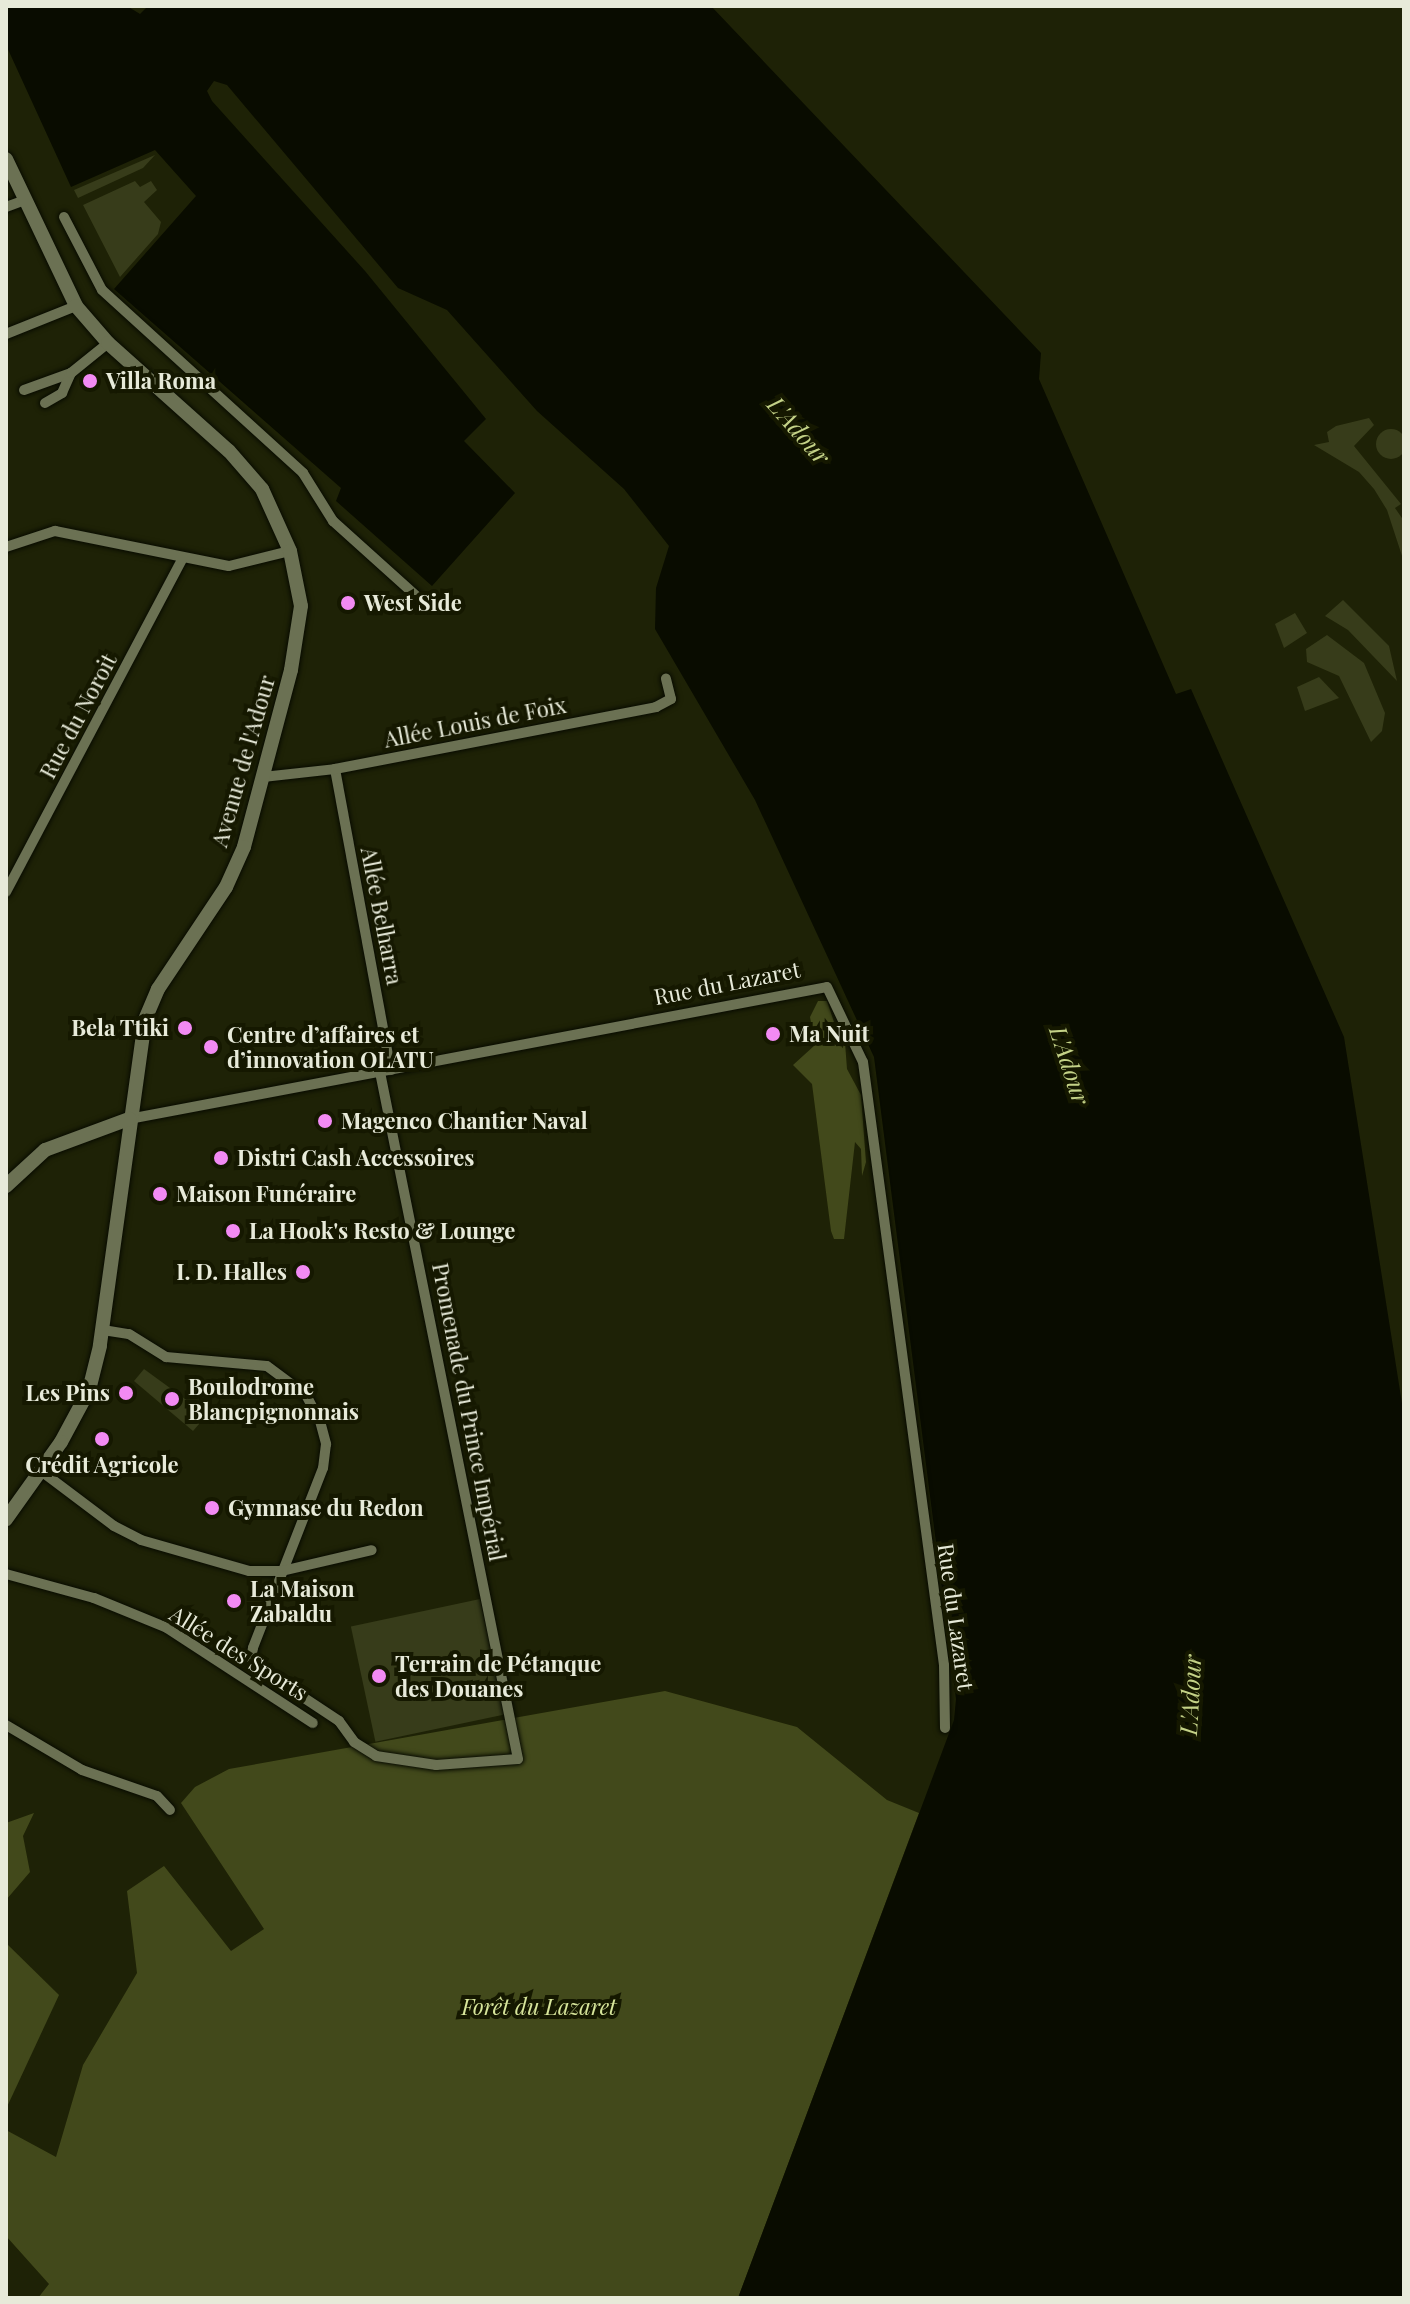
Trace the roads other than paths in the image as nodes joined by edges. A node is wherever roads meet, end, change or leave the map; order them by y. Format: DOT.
graph roads {
  1 [pos="6,159"];
  2 [pos="25,200"];
  3 [pos="6,207"];
  4 [pos="64,217"];
  5 [pos="76,306"];
  6 [pos="6,334"];
  7 [pos="108,343"];
  8 [pos="71,373"];
  9 [pos="24,390"];
  10 [pos="45,403"];
  11 [pos="6,547"];
  12 [pos="290,551"];
  13 [pos="183,558"];
  14 [pos="422,601"];
  15 [pos="666,679"];
  16 [pos="335,769"];
  17 [pos="263,777"];
  18 [pos="6,892"];
  19 [pos="386,1071"];
  20 [pos="129,1119"];
  21 [pos="6,1186"];
  22 [pos="103,1330"];
  23 [pos="41,1471"];
  24 [pos="6,1519"];
  25 [pos="372,1550"];
  26 [pos="282,1571"];
  27 [pos="6,1574"];
  28 [pos="313,1723"];
  29 [pos="6,1725"];
  30 [pos="945,1728"];
  31 [pos="170,1810"];
  1 -- 2 [label="main road, Avenue de l'Adour"];
  2 -- 3 [label="street"];
  2 -- 5 [label="main road, Avenue de l'Adour"];
  4 -- 14 [label="street"];
  5 -- 6 [label="street"];
  5 -- 7 [label="main road, Avenue de l'Adour"];
  7 -- 8 [label="street"];
  7 -- 12 [label="main road, Avenue de l'Adour"];
  8 -- 9 [label="street"];
  8 -- 10 [label="street"];
  11 -- 13 [label="street"];
  12 -- 13 [label="street"];
  12 -- 17 [label="main road, Avenue de l'Adour"];
  13 -- 18 [label="street, Rue du Noroit"];
  15 -- 16 [label="street, Allée Louis de Foix"];
  16 -- 17 [label="street, Allée Louis de Foix"];
  16 -- 19 [label="street, Allée Belharra"];
  17 -- 20 [label="main road, Avenue de l'Adour"];
  19 -- 20 [label="street, Rue du Lazaret"];
  19 -- 26 [label="street, Promenade du Prince Impérial"];
  19 -- 30 [label="street, Rue du Lazaret"];
  20 -- 21 [label="main road"];
  20 -- 22 [label="main road, Avenue de l'Adour"];
  22 -- 23 [label="main road, Avenue de l'Adour"];
  22 -- 26 [label="street"];
  23 -- 24 [label="main road, Avenue de l'Adour"];
  23 -- 26 [label="street"];
  25 -- 26 [label="street"];
  27 -- 28 [label="street, Allée des Sports"];
  29 -- 31 [label="street"];
}
